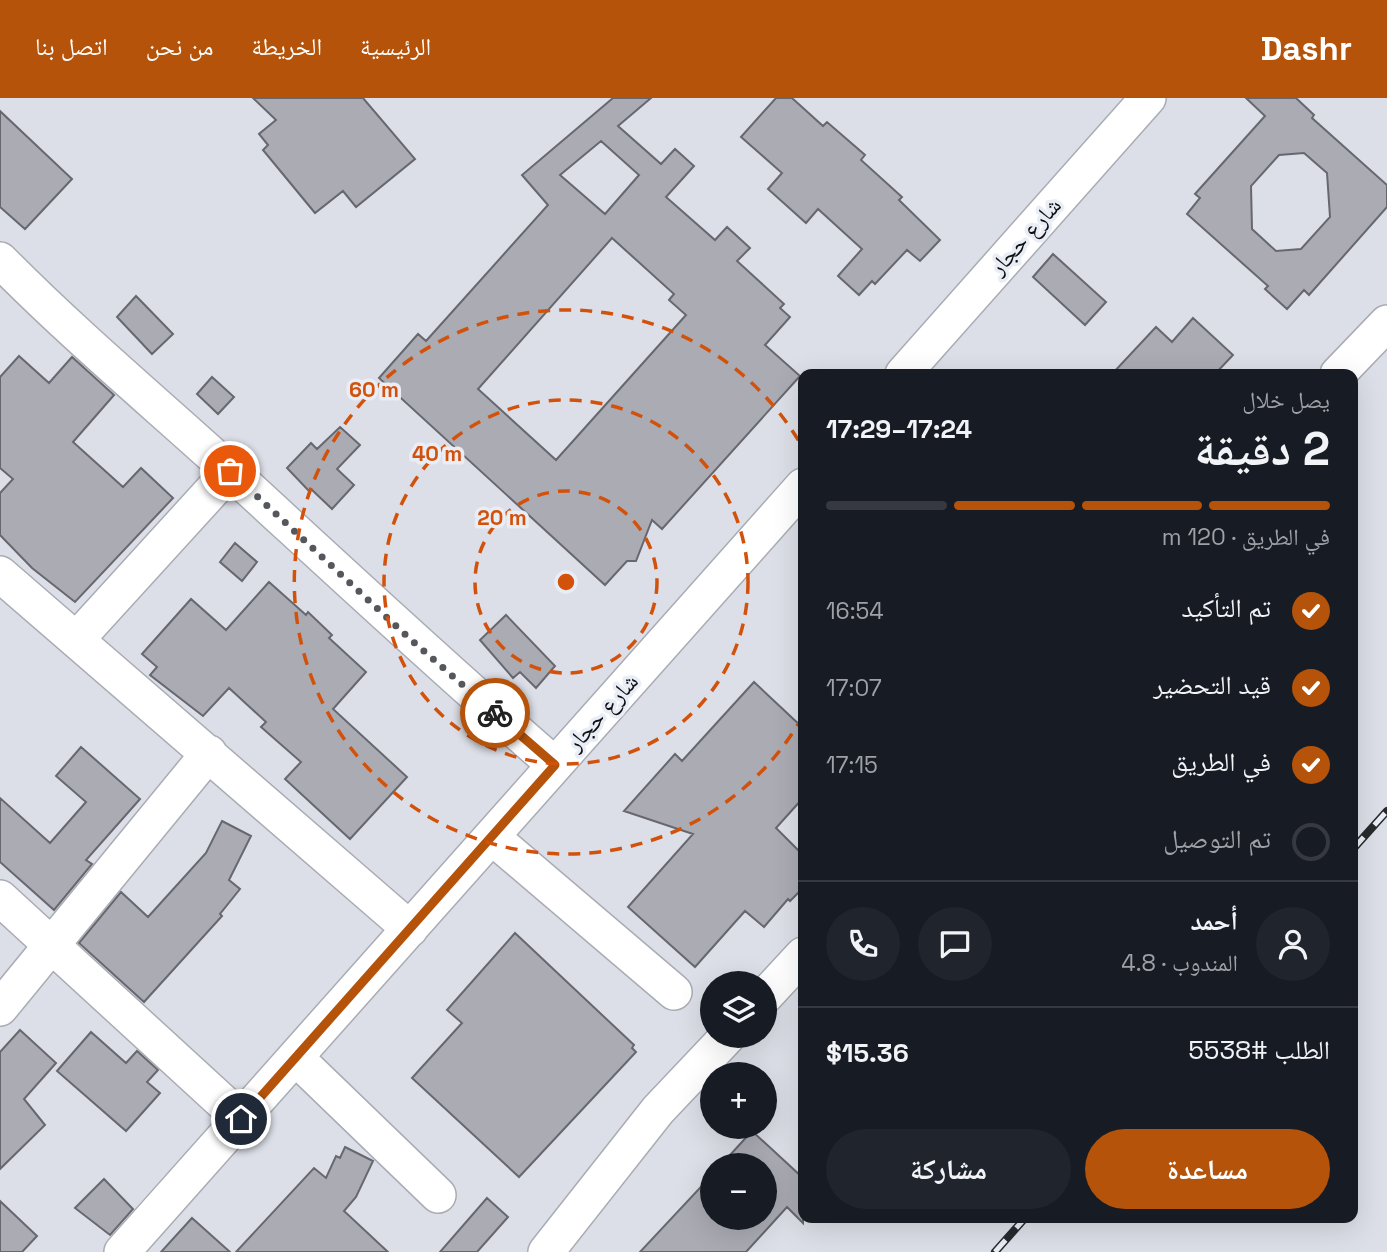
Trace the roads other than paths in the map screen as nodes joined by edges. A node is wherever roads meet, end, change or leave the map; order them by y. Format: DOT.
graph roads {
  1 [pos="1149,98"];
  2 [pos="0,260"];
  3 [pos="1387,323"];
  4 [pos="906,369"];
  5 [pos="1343,369"];
  6 [pos="230,471"];
  7 [pos="798,492"];
  8 [pos="0,574"];
  9 [pos="76,640"];
  10 [pos="209,753"];
  11 [pos="555,765"];
  12 [pos="492,837"];
  13 [pos="0,898"];
  14 [pos="411,929"];
  15 [pos="54,947"];
  16 [pos="798,960"];
  17 [pos="777,983"];
  18 [pos="674,992"];
  19 [pos="0,1008"];
  20 [pos="717,1048"];
  21 [pos="296,1058"];
  22 [pos="241,1119"];
  23 [pos="438,1195"];
  24 [pos="122,1252"];
  25 [pos="546,1252"];
  1 -- 4 [label="street, شارع حجار"];
  2 -- 6 [label="street"];
  3 -- 5 [label="street"];
  6 -- 9 [label="street"];
  6 -- 11 [label="street"];
  7 -- 11 [label="street, شارع حجار"];
  8 -- 9 [label="street"];
  9 -- 10 [label="street"];
  10 -- 14 [label="street"];
  10 -- 15 [label="street"];
  11 -- 12 [label="street, شارع حجار"];
  12 -- 14 [label="street, شارع حجار"];
  12 -- 18 [label="street"];
  13 -- 15 [label="street"];
  14 -- 21 [label="street, شارع حجار"];
  15 -- 19 [label="street"];
  15 -- 22 [label="street"];
  16 -- 17 [label="street"];
  20 -- 25 [label="street"];
  21 -- 22 [label="street, شارع حجار"];
  21 -- 23 [label="street"];
  22 -- 24 [label="street, شارع حجار"];
}
